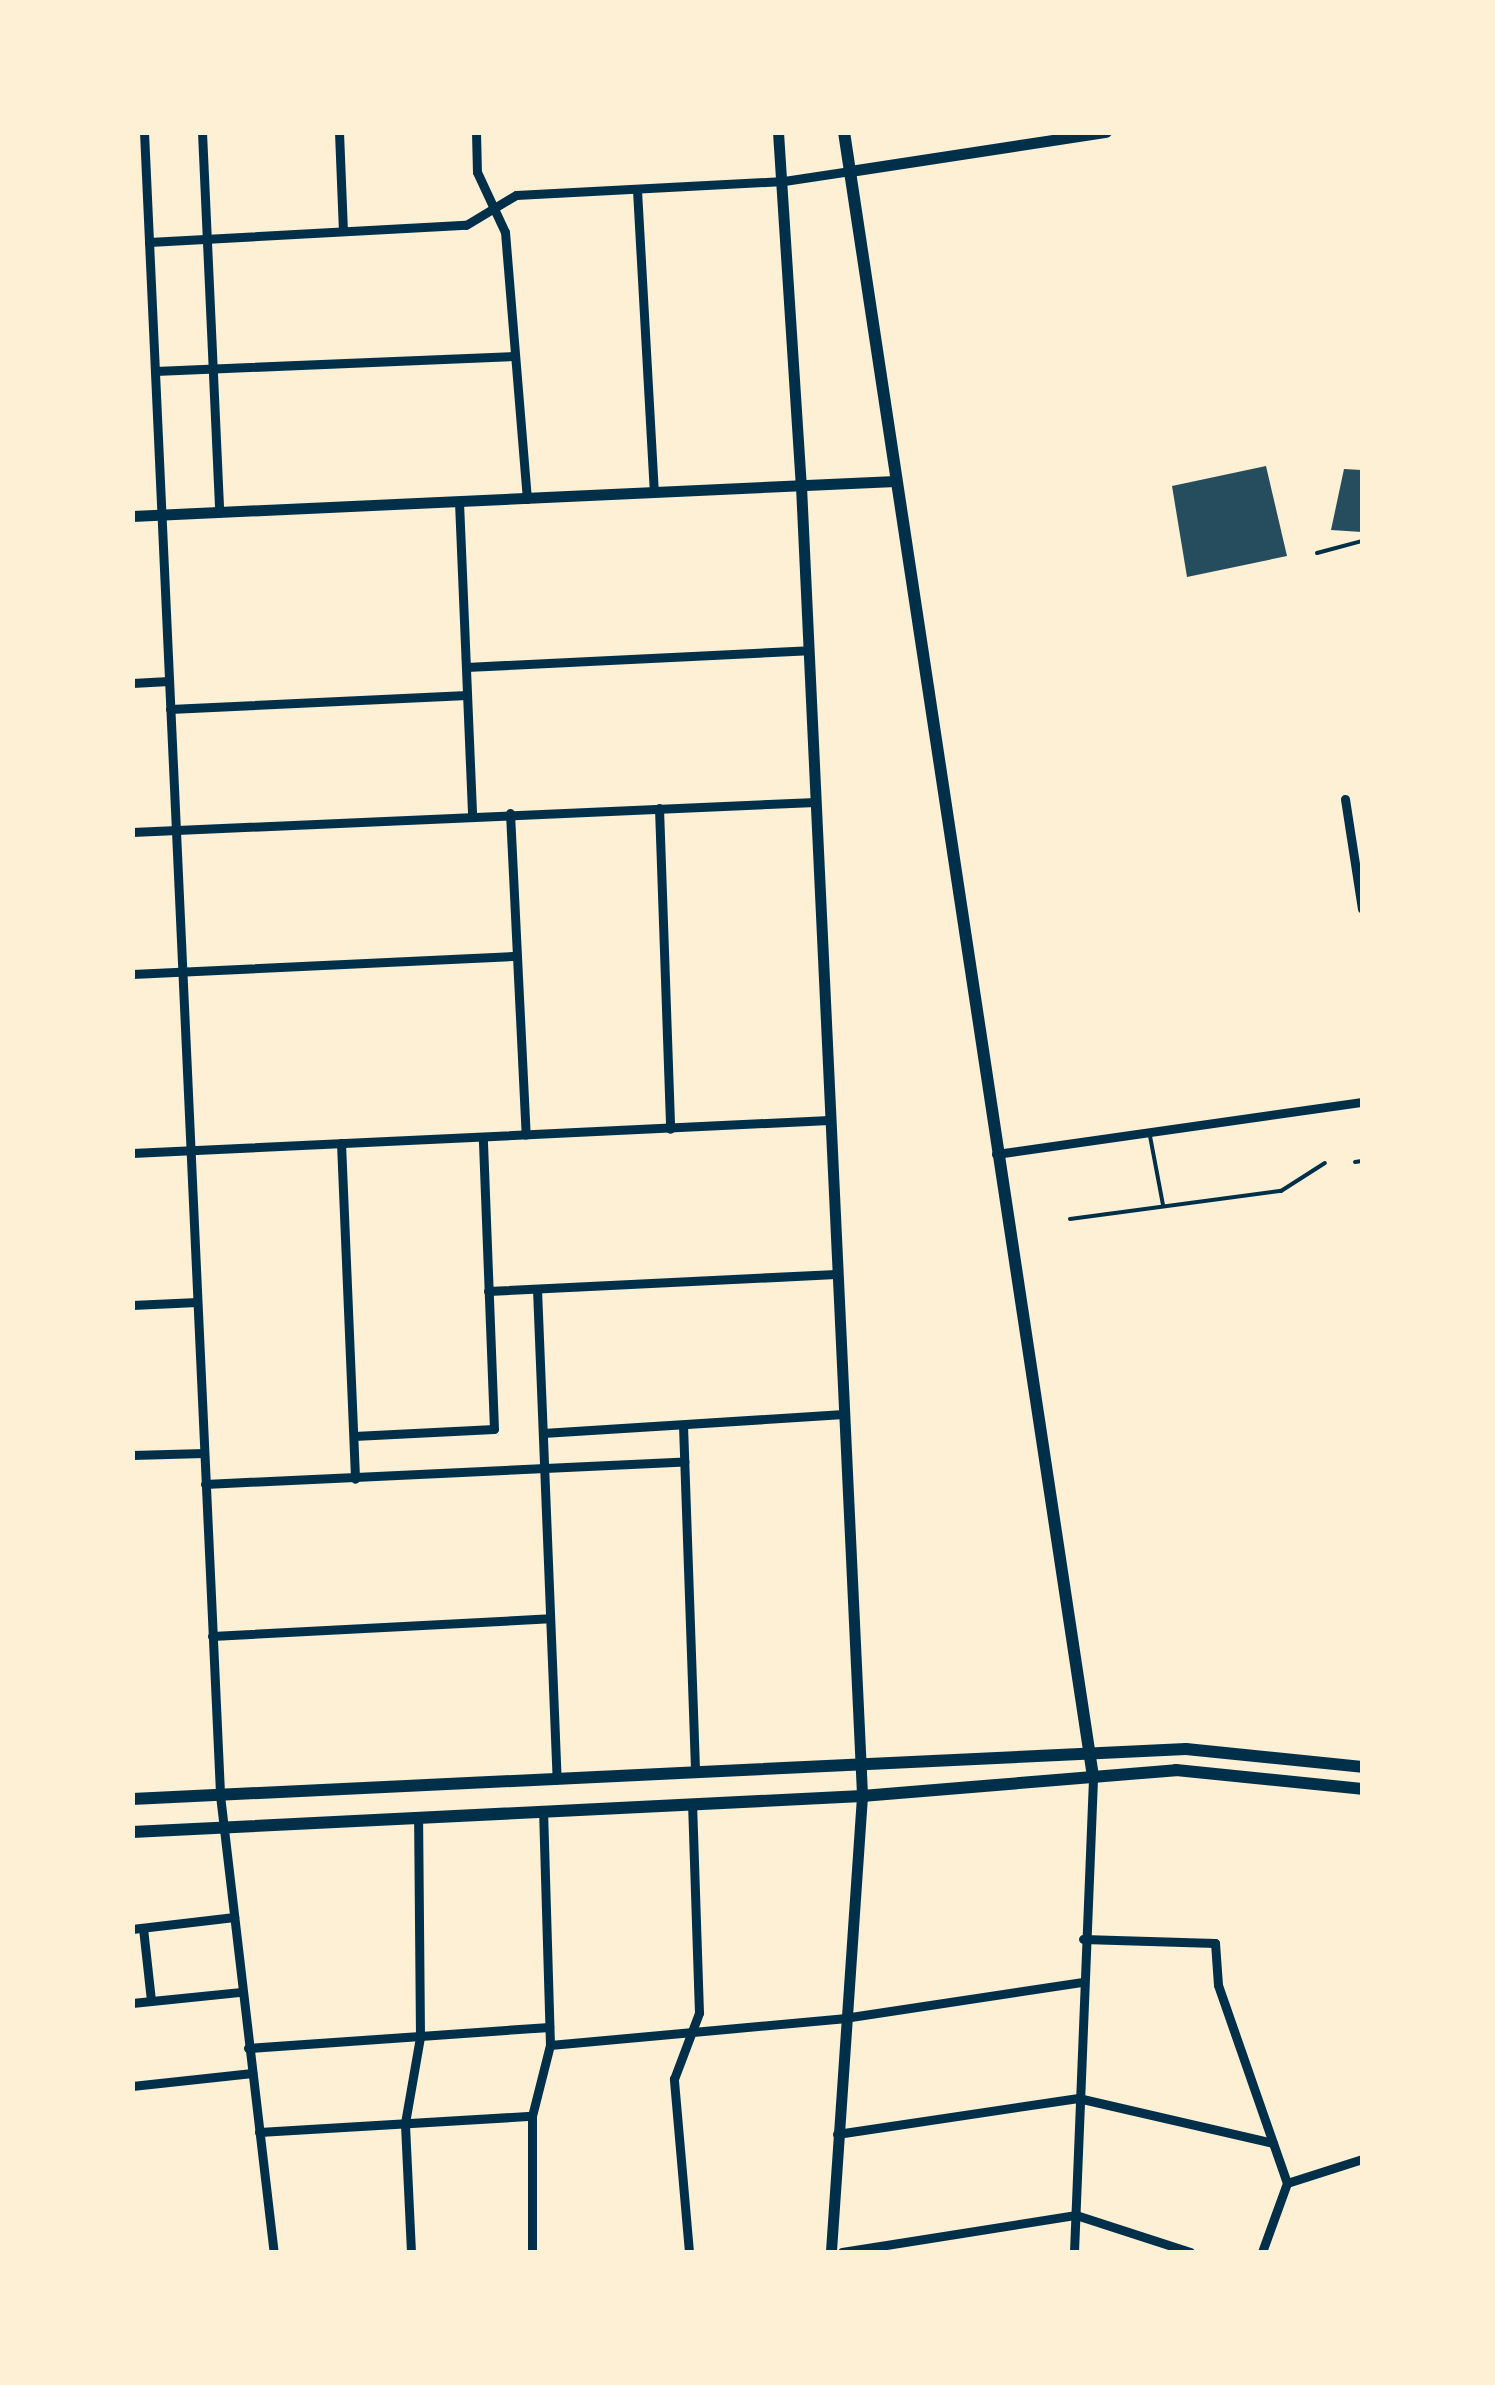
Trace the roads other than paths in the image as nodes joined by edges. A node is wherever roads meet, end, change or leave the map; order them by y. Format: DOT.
graph roads {
  1 [pos="144,132"];
  2 [pos="202,132"];
  3 [pos="339,132"];
  4 [pos="476,132"];
  5 [pos="778,132"];
  6 [pos="844,132"];
  7 [pos="1000,132"];
  8 [pos="1106,132"];
  9 [pos="1003,148"];
  10 [pos="850,171"];
  11 [pos="784,181"];
  12 [pos="637,190"];
  13 [pos="490,206"];
  14 [pos="343,231"];
  15 [pos="206,238"];
  16 [pos="150,242"];
  17 [pos="515,356"];
  18 [pos="212,367"];
  19 [pos="155,371"];
  20 [pos="895,480"];
  21 [pos="801,486"];
  22 [pos="654,493"];
  23 [pos="527,499"];
  24 [pos="459,502"];
  25 [pos="218,513"];
  26 [pos="162,515"];
  27 [pos="132,516"];
  28 [pos="1362,541"];
  29 [pos="1316,553"];
  30 [pos="809,650"];
  31 [pos="466,667"];
  32 [pos="169,682"];
  33 [pos="132,683"];
  34 [pos="468,695"];
  35 [pos="170,709"];
  36 [pos="1345,799"];
  37 [pos="815,802"];
  38 [pos="659,808"];
  39 [pos="510,813"];
  40 [pos="472,815"];
  41 [pos="176,830"];
  42 [pos="132,832"];
  43 [pos="1362,909"];
  44 [pos="517,956"];
  45 [pos="182,972"];
  46 [pos="132,974"];
  47 [pos="1362,1102"];
  48 [pos="829,1120"];
  49 [pos="670,1129"];
  50 [pos="1149,1131"];
  51 [pos="526,1135"];
  52 [pos="483,1137"];
  53 [pos="341,1144"];
  54 [pos="190,1150"];
  55 [pos="132,1153"];
  56 [pos="996,1154"];
  57 [pos="1362,1161"];
  58 [pos="1355,1162"];
  59 [pos="1325,1163"];
  60 [pos="1163,1206"];
  61 [pos="1070,1219"];
  62 [pos="836,1274"];
  63 [pos="536,1289"];
  64 [pos="488,1291"];
  65 [pos="197,1302"];
  66 [pos="132,1306"];
  67 [pos="843,1414"];
  68 [pos="683,1425"];
  69 [pos="542,1433"];
  70 [pos="354,1436"];
  71 [pos="204,1453"];
  72 [pos="132,1455"];
  73 [pos="684,1461"];
  74 [pos="544,1468"];
  75 [pos="355,1478"];
  76 [pos="205,1484"];
  77 [pos="550,1618"];
  78 [pos="212,1636"];
  79 [pos="1088,1753"];
  80 [pos="861,1766"];
  81 [pos="1362,1768"];
  82 [pos="695,1774"];
  83 [pos="1092,1777"];
  84 [pos="557,1780"];
  85 [pos="1362,1788"];
  86 [pos="220,1794"];
  87 [pos="862,1796"];
  88 [pos="132,1799"];
  89 [pos="692,1804"];
  90 [pos="543,1812"];
  91 [pos="418,1817"];
  92 [pos="224,1828"];
  93 [pos="132,1832"];
  94 [pos="234,1917"];
  95 [pos="138,1928"];
  96 [pos="1083,1939"];
  97 [pos="1081,1982"];
  98 [pos="241,1992"];
  99 [pos="151,2001"];
  100 [pos="132,2002"];
  101 [pos="844,2018"];
  102 [pos="549,2027"];
  103 [pos="694,2034"];
  104 [pos="420,2037"];
  105 [pos="550,2045"];
  106 [pos="248,2048"];
  107 [pos="252,2073"];
  108 [pos="132,2086"];
  109 [pos="1078,2098"];
  110 [pos="532,2116"];
  111 [pos="405,2123"];
  112 [pos="259,2132"];
  113 [pos="837,2134"];
  114 [pos="1273,2143"];
  115 [pos="1362,2159"];
  116 [pos="1287,2184"];
  117 [pos="1076,2215"];
  118 [pos="274,2252"];
  119 [pos="411,2252"];
  120 [pos="532,2252"];
  121 [pos="689,2252"];
  122 [pos="831,2252"];
  123 [pos="842,2252"];
  124 [pos="1074,2252"];
  125 [pos="1190,2252"];
  126 [pos="1262,2252"];
  1 -- 16 [label="street"];
  2 -- 15 [label="street"];
  3 -- 14 [label="street"];
  4 -- 13 [label="street"];
  5 -- 11 [label="street"];
  6 -- 10 [label="main road"];
  7 -- 9 [label="lane"];
  8 -- 9 [label="street"];
  9 -- 10 [label="street"];
  10 -- 11 [label="street"];
  10 -- 20 [label="main road"];
  11 -- 12 [label="street"];
  11 -- 21 [label="street"];
  12 -- 13 [label="street"];
  12 -- 22 [label="street"];
  13 -- 14 [label="street"];
  13 -- 17 [label="street"];
  14 -- 15 [label="street"];
  15 -- 16 [label="street"];
  15 -- 18 [label="street"];
  16 -- 19 [label="street"];
  17 -- 18 [label="street"];
  17 -- 23 [label="street"];
  18 -- 19 [label="street"];
  18 -- 25 [label="street"];
  19 -- 26 [label="street"];
  20 -- 21 [label="street"];
  20 -- 56 [label="main road"];
  21 -- 22 [label="street"];
  21 -- 30 [label="street"];
  22 -- 23 [label="street"];
  23 -- 24 [label="street"];
  24 -- 25 [label="street"];
  24 -- 31 [label="street"];
  25 -- 26 [label="street"];
  26 -- 27 [label="street"];
  26 -- 32 [label="street"];
  28 -- 29 [label="lane"];
  30 -- 31 [label="street"];
  30 -- 37 [label="street"];
  31 -- 34 [label="street"];
  32 -- 33 [label="street"];
  32 -- 35 [label="street"];
  34 -- 35 [label="street"];
  34 -- 40 [label="street"];
  35 -- 41 [label="street"];
  36 -- 43 [label="street"];
  37 -- 38 [label="street"];
  37 -- 48 [label="street"];
  38 -- 39 [label="street"];
  38 -- 49 [label="street"];
  39 -- 40 [label="street"];
  39 -- 44 [label="street"];
  40 -- 41 [label="street"];
  41 -- 42 [label="street"];
  41 -- 45 [label="street"];
  44 -- 45 [label="street"];
  44 -- 51 [label="street"];
  45 -- 46 [label="street"];
  45 -- 54 [label="street"];
  47 -- 50 [label="street"];
  48 -- 49 [label="street"];
  48 -- 62 [label="street"];
  49 -- 51 [label="street"];
  50 -- 56 [label="street"];
  50 -- 60 [label="lane"];
  51 -- 52 [label="street"];
  52 -- 53 [label="street"];
  52 -- 64 [label="street"];
  53 -- 54 [label="street"];
  53 -- 70 [label="street"];
  54 -- 55 [label="street"];
  54 -- 65 [label="street"];
  56 -- 79 [label="main road"];
  57 -- 58 [label="lane"];
  59 -- 60 [label="lane"];
  60 -- 61 [label="lane"];
  62 -- 63 [label="street"];
  62 -- 67 [label="street"];
  63 -- 64 [label="street"];
  63 -- 69 [label="street"];
  64 -- 70 [label="street"];
  65 -- 66 [label="street"];
  65 -- 71 [label="street"];
  67 -- 68 [label="street"];
  67 -- 80 [label="street"];
  68 -- 69 [label="street"];
  68 -- 73 [label="street"];
  69 -- 74 [label="street"];
  70 -- 75 [label="street"];
  71 -- 72 [label="street"];
  71 -- 76 [label="street"];
  73 -- 74 [label="street"];
  73 -- 82 [label="street"];
  74 -- 75 [label="street"];
  74 -- 77 [label="street"];
  75 -- 76 [label="street"];
  76 -- 78 [label="street"];
  77 -- 78 [label="street"];
  77 -- 84 [label="street"];
  78 -- 86 [label="street"];
  79 -- 80 [label="main road"];
  79 -- 81 [label="main road"];
  79 -- 83 [label="main road"];
  80 -- 82 [label="main road"];
  80 -- 87 [label="street"];
  82 -- 84 [label="main road"];
  83 -- 85 [label="main road"];
  83 -- 87 [label="main road"];
  83 -- 96 [label="street"];
  84 -- 86 [label="main road"];
  86 -- 88 [label="main road"];
  86 -- 92 [label="street"];
  87 -- 89 [label="main road"];
  87 -- 101 [label="street"];
  89 -- 90 [label="main road"];
  89 -- 103 [label="street"];
  90 -- 91 [label="main road"];
  90 -- 102 [label="street"];
  91 -- 92 [label="main road"];
  91 -- 104 [label="street"];
  92 -- 93 [label="main road"];
  92 -- 94 [label="street"];
  94 -- 95 [label="street"];
  94 -- 98 [label="street"];
  95 -- 99 [label="street"];
  96 -- 97 [label="street"];
  96 -- 114 [label="street"];
  97 -- 101 [label="street"];
  97 -- 109 [label="street"];
  98 -- 99 [label="street"];
  98 -- 106 [label="street"];
  99 -- 100 [label="street"];
  101 -- 103 [label="street"];
  101 -- 113 [label="street"];
  102 -- 104 [label="street"];
  102 -- 105 [label="street"];
  103 -- 105 [label="street"];
  103 -- 121 [label="street"];
  104 -- 106 [label="street"];
  104 -- 111 [label="street"];
  105 -- 110 [label="street"];
  106 -- 107 [label="street"];
  107 -- 108 [label="street"];
  107 -- 112 [label="street"];
  109 -- 113 [label="street"];
  109 -- 114 [label="street"];
  109 -- 117 [label="street"];
  110 -- 111 [label="street"];
  110 -- 120 [label="street"];
  111 -- 112 [label="street"];
  111 -- 119 [label="street"];
  112 -- 118 [label="street"];
  113 -- 122 [label="street"];
  114 -- 116 [label="street"];
  115 -- 116 [label="street"];
  116 -- 126 [label="street"];
  117 -- 123 [label="street"];
  117 -- 124 [label="street"];
  117 -- 125 [label="street"];
}
